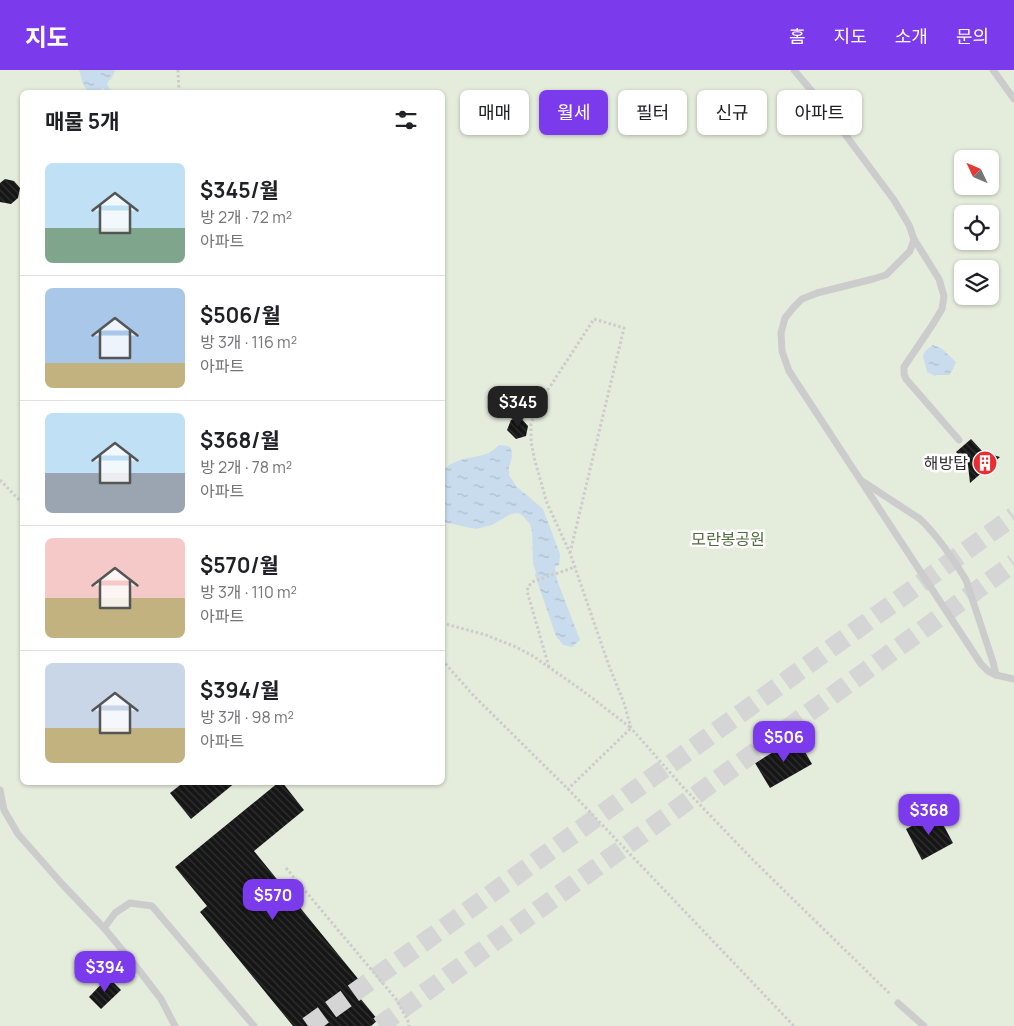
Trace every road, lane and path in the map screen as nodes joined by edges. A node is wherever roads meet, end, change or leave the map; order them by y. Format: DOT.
graph roads {
  1 [pos="794,70"];
  2 [pos="993,70"];
  3 [pos="178,71"];
  4 [pos="179,90"];
  5 [pos="1014,99"];
  6 [pos="914,239"];
  7 [pos="959,440"];
  8 [pos="858,479"];
  9 [pos="0,480"];
  10 [pos="20,501"];
  11 [pos="570,553"];
  12 [pos="575,567"];
  13 [pos="445,624"];
  14 [pos="445,663"];
  15 [pos="550,668"];
  16 [pos="996,675"];
  17 [pos="1014,679"];
  18 [pos="631,728"];
  19 [pos="568,789"];
  20 [pos="0,790"];
  21 [pos="286,868"];
  22 [pos="104,928"];
  23 [pos="898,1003"];
  24 [pos="175,1026"];
  25 [pos="254,1026"];
  26 [pos="409,1026"];
  27 [pos="794,1026"];
  28 [pos="924,1026"];
  1 -- 6 [label="lane"];
  2 -- 5 [label="lane"];
  3 -- 4 [label="path"];
  6 -- 7 [label="lane"];
  6 -- 8 [label="lane"];
  8 -- 16 [label="lane"];
  8 -- 16 [label="lane"];
  9 -- 10 [label="path"];
  11 -- 11 [label="path"];
  11 -- 12 [label="path"];
  12 -- 15 [label="path"];
  12 -- 18 [label="path"];
  13 -- 15 [label="path"];
  14 -- 19 [label="path"];
  15 -- 18 [label="path"];
  16 -- 17 [label="lane"];
  18 -- 19 [label="path"];
  18 -- 23 [label="path"];
  19 -- 27 [label="path"];
  20 -- 22 [label="lane"];
  21 -- 26 [label="path"];
  22 -- 24 [label="lane"];
  22 -- 25 [label="lane"];
  23 -- 28 [label="lane"];
}
